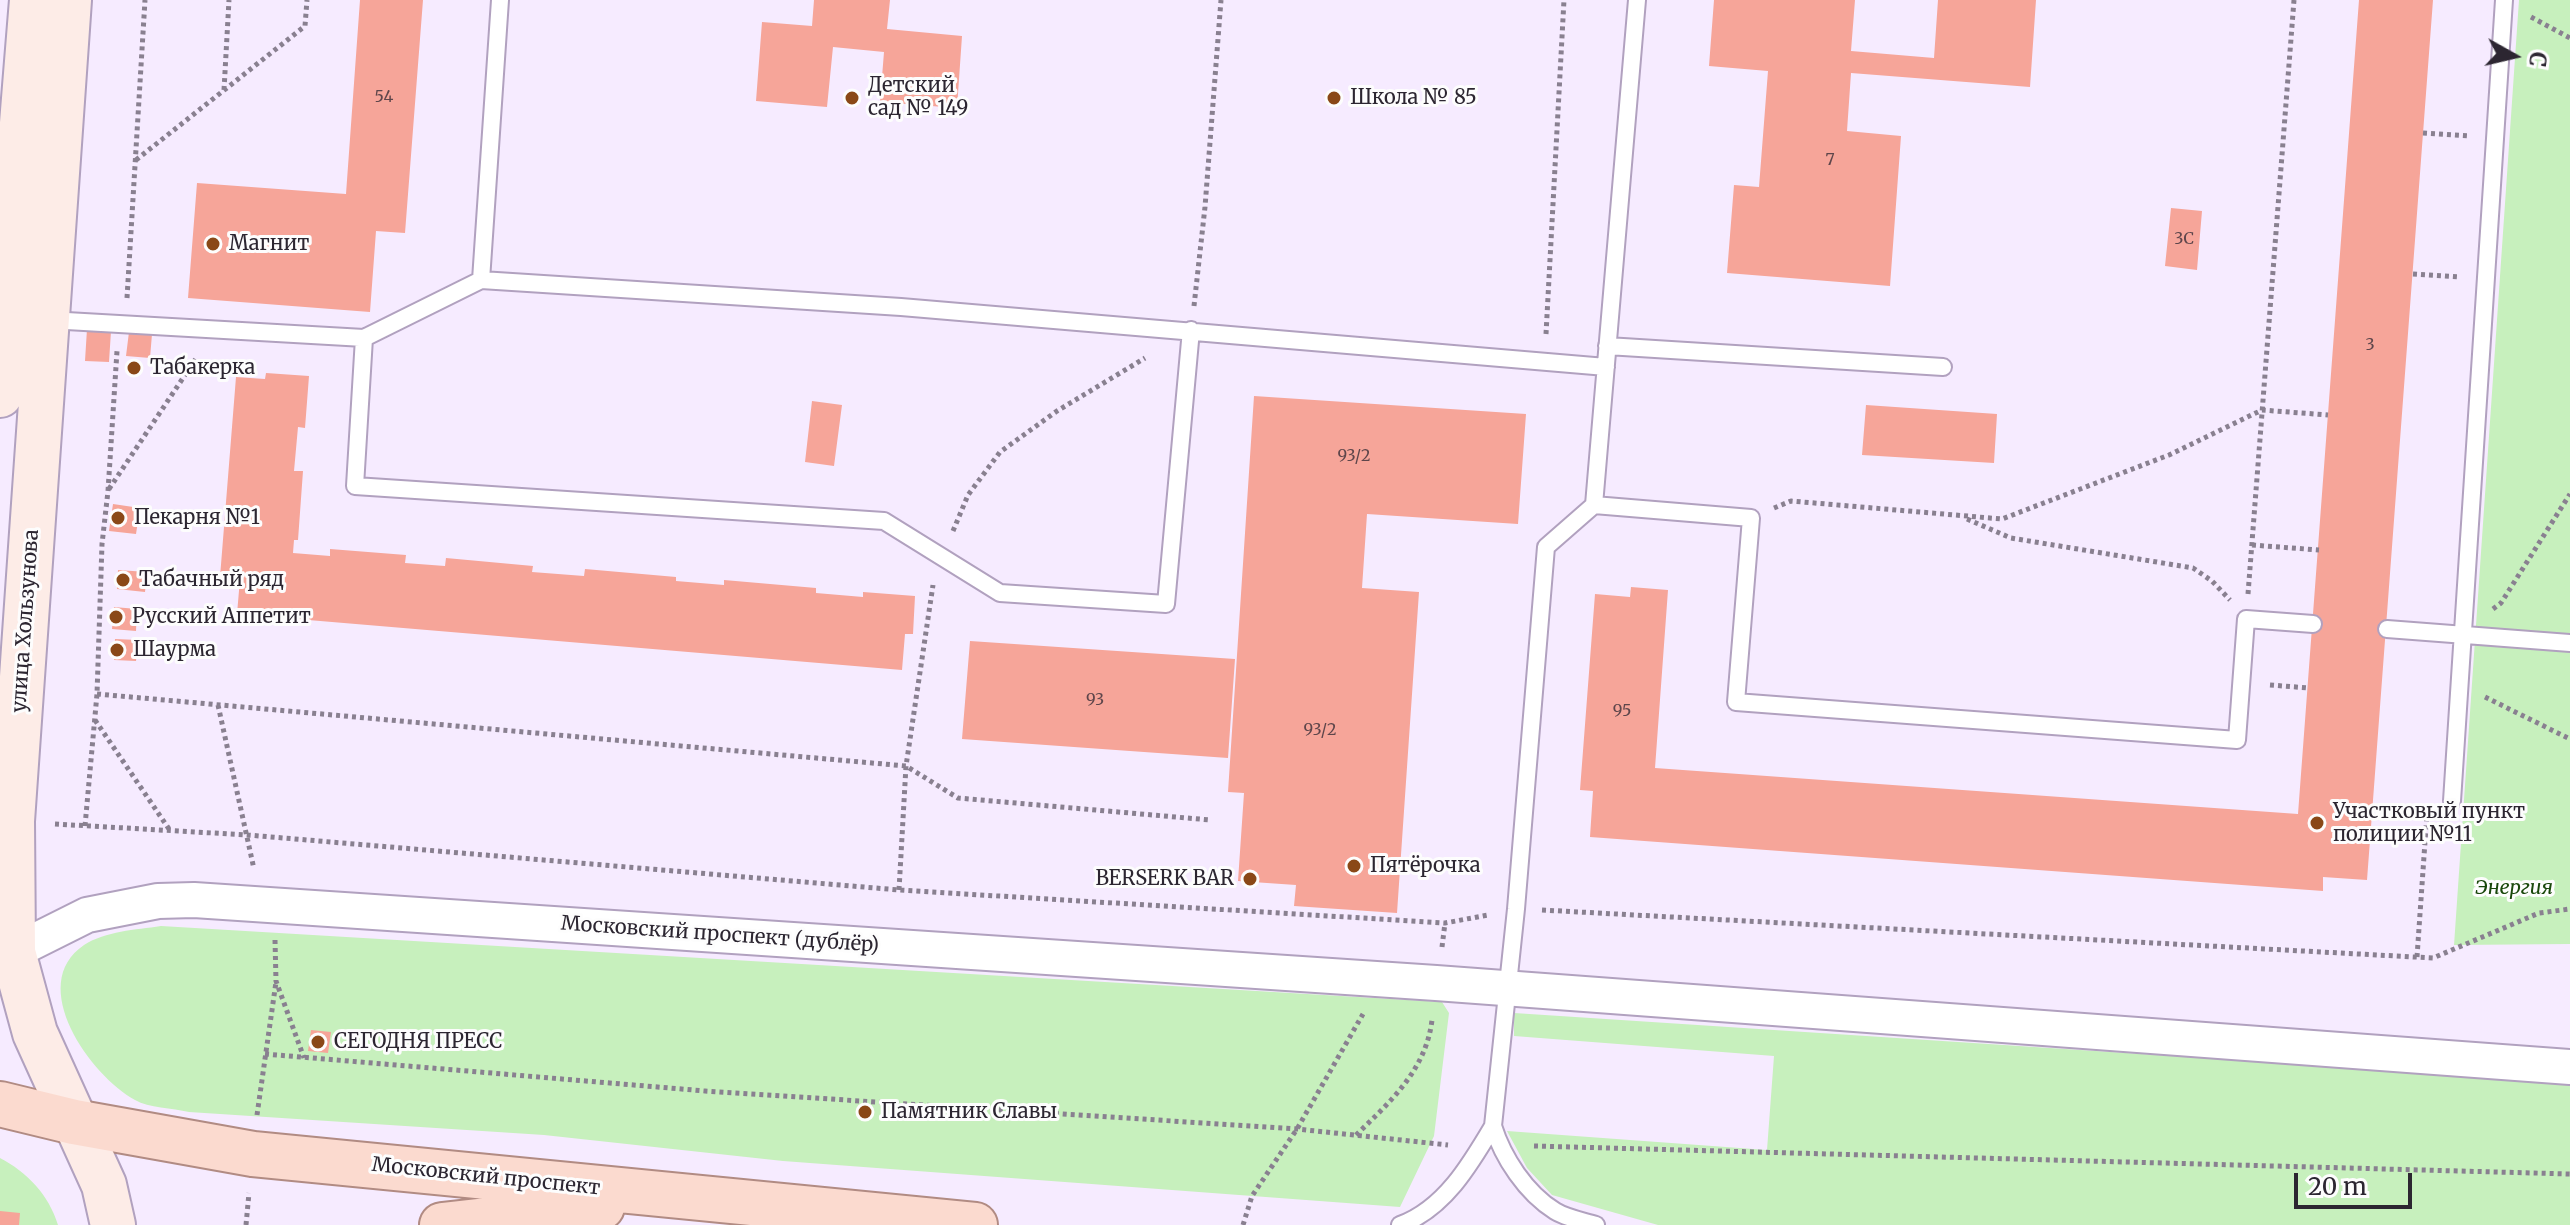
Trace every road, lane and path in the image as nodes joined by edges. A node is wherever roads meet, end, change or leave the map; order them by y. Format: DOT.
graph roads {
  1 [pos="32,0"];
  2 [pos="69,0"];
  3 [pos="145,0"];
  4 [pos="229,0"];
  5 [pos="307,0"];
  6 [pos="500,0"];
  7 [pos="1221,0"];
  8 [pos="1564,0"];
  9 [pos="1637,0"];
  10 [pos="2294,0"];
  11 [pos="2504,1"];
  12 [pos="2570,38"];
  13 [pos="224,90"];
  14 [pos="2423,133"];
  15 [pos="2494,138"];
  16 [pos="135,161"];
  17 [pos="2413,274"];
  18 [pos="2485,279"];
  19 [pos="481,280"];
  20 [pos="47,320"];
  21 [pos="122,324"];
  22 [pos="215,329"];
  23 [pos="1191,330"];
  24 [pos="364,338"];
  25 [pos="1607,346"];
  26 [pos="1544,362"];
  27 [pos="1606,367"];
  28 [pos="1943,367"];
  29 [pos="0,395"];
  30 [pos="2262,410"];
  31 [pos="2328,415"];
  32 [pos="108,491"];
  33 [pos="2570,494"];
  34 [pos="1594,505"];
  35 [pos="1960,516"];
  36 [pos="1751,518"];
  37 [pos="2252,545"];
  38 [pos="2319,550"];
  39 [pos="2246,619"];
  40 [pos="2313,624"];
  41 [pos="2387,629"];
  42 [pos="2463,635"];
  43 [pos="2570,643"];
  44 [pos="2241,683"];
  45 [pos="2459,684"];
  46 [pos="2309,688"];
  47 [pos="97,694"];
  48 [pos="218,705"];
  49 [pos="95,720"];
  50 [pos="2570,739"];
  51 [pos="2452,801"];
  52 [pos="1210,820"];
  53 [pos="170,830"];
  54 [pos="248,835"];
  55 [pos="2570,900"];
  56 [pos="261,904"];
  57 [pos="1516,909"];
  58 [pos="2567,909"];
  59 [pos="1445,923"];
  60 [pos="13,952"];
  61 [pos="276,981"];
  62 [pos="1436,983"];
  63 [pos="1507,989"];
  64 [pos="1367,1008"];
  65 [pos="265,1054"];
  66 [pos="304,1058"];
  67 [pos="2570,1067"];
  68 [pos="0,1104"];
  69 [pos="74,1122"];
  70 [pos="1493,1126"];
  71 [pos="1297,1129"];
  72 [pos="1355,1136"];
  73 [pos="1499,1145"];
  74 [pos="1480,1148"];
  75 [pos="253,1154"];
  76 [pos="2570,1174"];
  77 [pos="688,1198"];
  78 [pos="113,1225"];
  79 [pos="246,1225"];
  80 [pos="442,1225"];
  81 [pos="975,1225"];
  82 [pos="1243,1225"];
  83 [pos="1400,1225"];
  84 [pos="1596,1225"];
  1 -- 29 [label="main road"];
  2 -- 20 [label="main road, улица Хользунова"];
  3 -- 16 [label="path"];
  4 -- 13 [label="path"];
  5 -- 13 [label="path"];
  6 -- 19 [label="lane"];
  7 -- 23 [label="path"];
  8 -- 26 [label="path"];
  9 -- 25 [label="lane"];
  10 -- 30 [label="path"];
  11 -- 12 [label="path"];
  11 -- 15 [label="lane"];
  13 -- 16 [label="path"];
  14 -- 15 [label="path"];
  15 -- 18 [label="lane"];
  16 -- 21 [label="path"];
  17 -- 18 [label="path"];
  18 -- 42 [label="lane"];
  19 -- 23 [label="lane"];
  19 -- 24 [label="lane"];
  20 -- 21 [label="lane"];
  20 -- 60 [label="main road, улица Хользунова"];
  21 -- 22 [label="lane"];
  21 -- 32 [label="path"];
  22 -- 24 [label="lane"];
  22 -- 32 [label="path"];
  23 -- 24 [label="lane"];
  23 -- 26 [label="lane"];
  25 -- 27 [label="lane"];
  25 -- 28 [label="lane"];
  26 -- 27 [label="lane"];
  27 -- 34 [label="lane"];
  30 -- 31 [label="path"];
  30 -- 35 [label="path"];
  30 -- 37 [label="path"];
  32 -- 47 [label="path"];
  33 -- 42 [label="path"];
  34 -- 36 [label="lane"];
  34 -- 57 [label="lane"];
  35 -- 36 [label="path"];
  35 -- 39 [label="path"];
  36 -- 44 [label="lane"];
  37 -- 38 [label="path"];
  37 -- 39 [label="path"];
  39 -- 40 [label="lane"];
  39 -- 44 [label="lane"];
  41 -- 42 [label="lane"];
  42 -- 43 [label="lane"];
  42 -- 45 [label="lane"];
  44 -- 46 [label="path"];
  45 -- 50 [label="path"];
  45 -- 51 [label="lane"];
  47 -- 48 [label="path"];
  47 -- 49 [label="path"];
  48 -- 52 [label="path"];
  48 -- 54 [label="path"];
  49 -- 53 [label="path"];
  49 -- 53 [label="path"];
  53 -- 54 [label="path"];
  54 -- 56 [label="path"];
  54 -- 59 [label="path"];
  55 -- 58 [label="path"];
  56 -- 60 [label="street, Московский проспект (дублёр)"];
  56 -- 61 [label="path"];
  56 -- 62 [label="street, Московский проспект (дублёр)"];
  57 -- 58 [label="path"];
  57 -- 59 [label="path"];
  57 -- 63 [label="lane"];
  59 -- 62 [label="path"];
  60 -- 69 [label="main road, улица Хользунова"];
  61 -- 65 [label="path"];
  61 -- 66 [label="path"];
  62 -- 63 [label="street, Московский проспект (дублёр)"];
  62 -- 72 [label="path"];
  63 -- 67 [label="street, Московский проспект (дублёр)"];
  63 -- 70 [label="lane"];
  64 -- 71 [label="path"];
  65 -- 66 [label="path"];
  65 -- 75 [label="path"];
  66 -- 71 [label="path"];
  68 -- 69 [label="main road, Московский проспект"];
  69 -- 75 [label="main road, Московский проспект"];
  69 -- 78 [label="main road, улица Хользунова"];
  70 -- 73 [label="lane"];
  70 -- 74 [label="lane"];
  71 -- 72 [label="path"];
  71 -- 82 [label="path"];
  72 -- 74 [label="path"];
  73 -- 76 [label="path"];
  73 -- 84 [label="lane"];
  74 -- 83 [label="lane"];
  75 -- 77 [label="main road, Московский проспект"];
  75 -- 79 [label="path"];
  77 -- 80 [label="main road"];
  77 -- 81 [label="main road, Московский проспект"];
}
